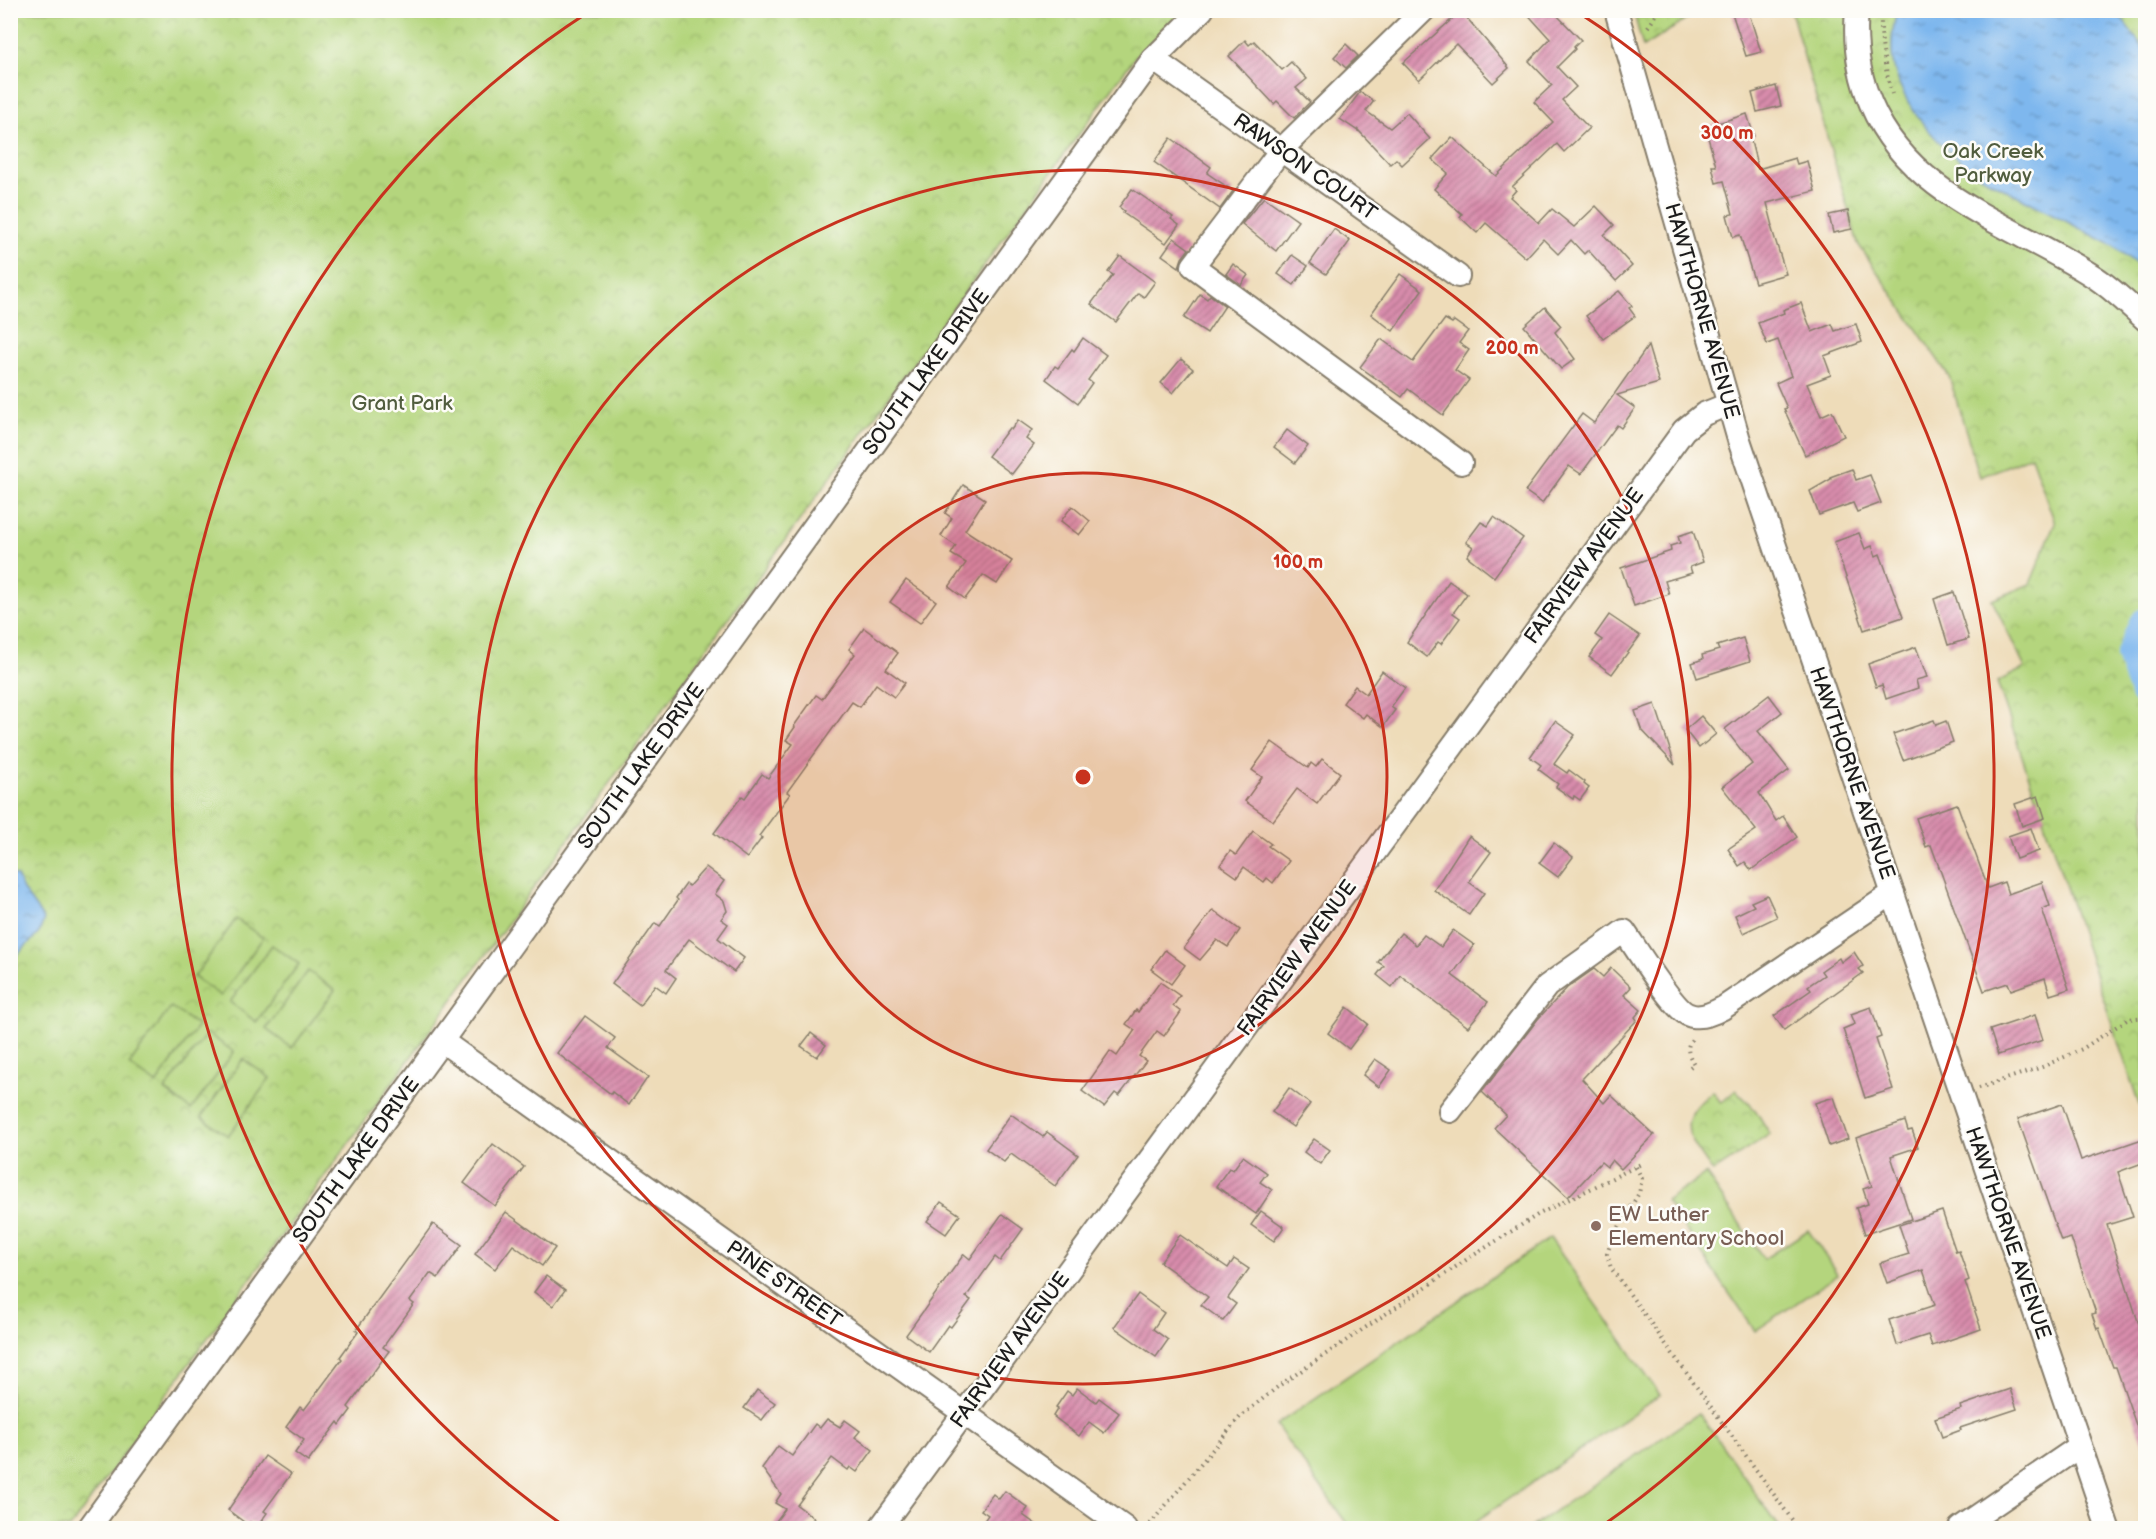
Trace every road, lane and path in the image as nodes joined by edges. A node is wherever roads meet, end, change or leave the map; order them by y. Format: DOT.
graph roads {
  1 [pos="1202,10"];
  2 [pos="1424,10"];
  3 [pos="1616,10"];
  4 [pos="1660,10"];
  5 [pos="1857,10"];
  6 [pos="1881,10"];
  7 [pos="1648,27"];
  8 [pos="1153,59"];
  9 [pos="1893,96"];
  10 [pos="1281,150"];
  11 [pos="1458,276"];
  12 [pos="2145,320"];
  13 [pos="1729,404"];
  14 [pos="1461,463"];
  15 [pos="1893,893"];
  16 [pos="2145,1017"];
  17 [pos="442,1041"];
  18 [pos="1976,1089"];
  19 [pos="1450,1112"];
  20 [pos="1641,1164"];
  21 [pos="1636,1167"];
  22 [pos="964,1412"];
  23 [pos="2080,1446"];
  24 [pos="1150,1524"];
  25 [pos="88,1528"];
  26 [pos="880,1528"];
  27 [pos="1125,1528"];
  28 [pos="1798,1528"];
  29 [pos="1960,1528"];
  30 [pos="2108,1528"];
  1 -- 8 [label="street, SOUTH LAKE DRIVE"];
  2 -- 10 [label="street"];
  3 -- 13 [label="street, HAWTHORNE AVENUE"];
  4 -- 7 [label="path"];
  5 -- 12 [label="street"];
  6 -- 9 [label="path"];
  8 -- 10 [label="street, RAWSON COURT"];
  8 -- 17 [label="street, SOUTH LAKE DRIVE"];
  10 -- 11 [label="street, RAWSON COURT"];
  10 -- 14 [label="street"];
  13 -- 15 [label="street, HAWTHORNE AVENUE"];
  13 -- 22 [label="street, FAIRVIEW AVENUE"];
  15 -- 19 [label="street"];
  15 -- 23 [label="street, HAWTHORNE AVENUE"];
  16 -- 18 [label="path"];
  17 -- 22 [label="street, PINE STREET"];
  17 -- 25 [label="street, SOUTH LAKE DRIVE"];
  20 -- 21 [label="path"];
  21 -- 24 [label="path"];
  21 -- 28 [label="path"];
  22 -- 26 [label="street, FAIRVIEW AVENUE"];
  22 -- 27 [label="street, PINE STREET"];
  23 -- 29 [label="street"];
  23 -- 30 [label="street, HAWTHORNE AVENUE"];
}
